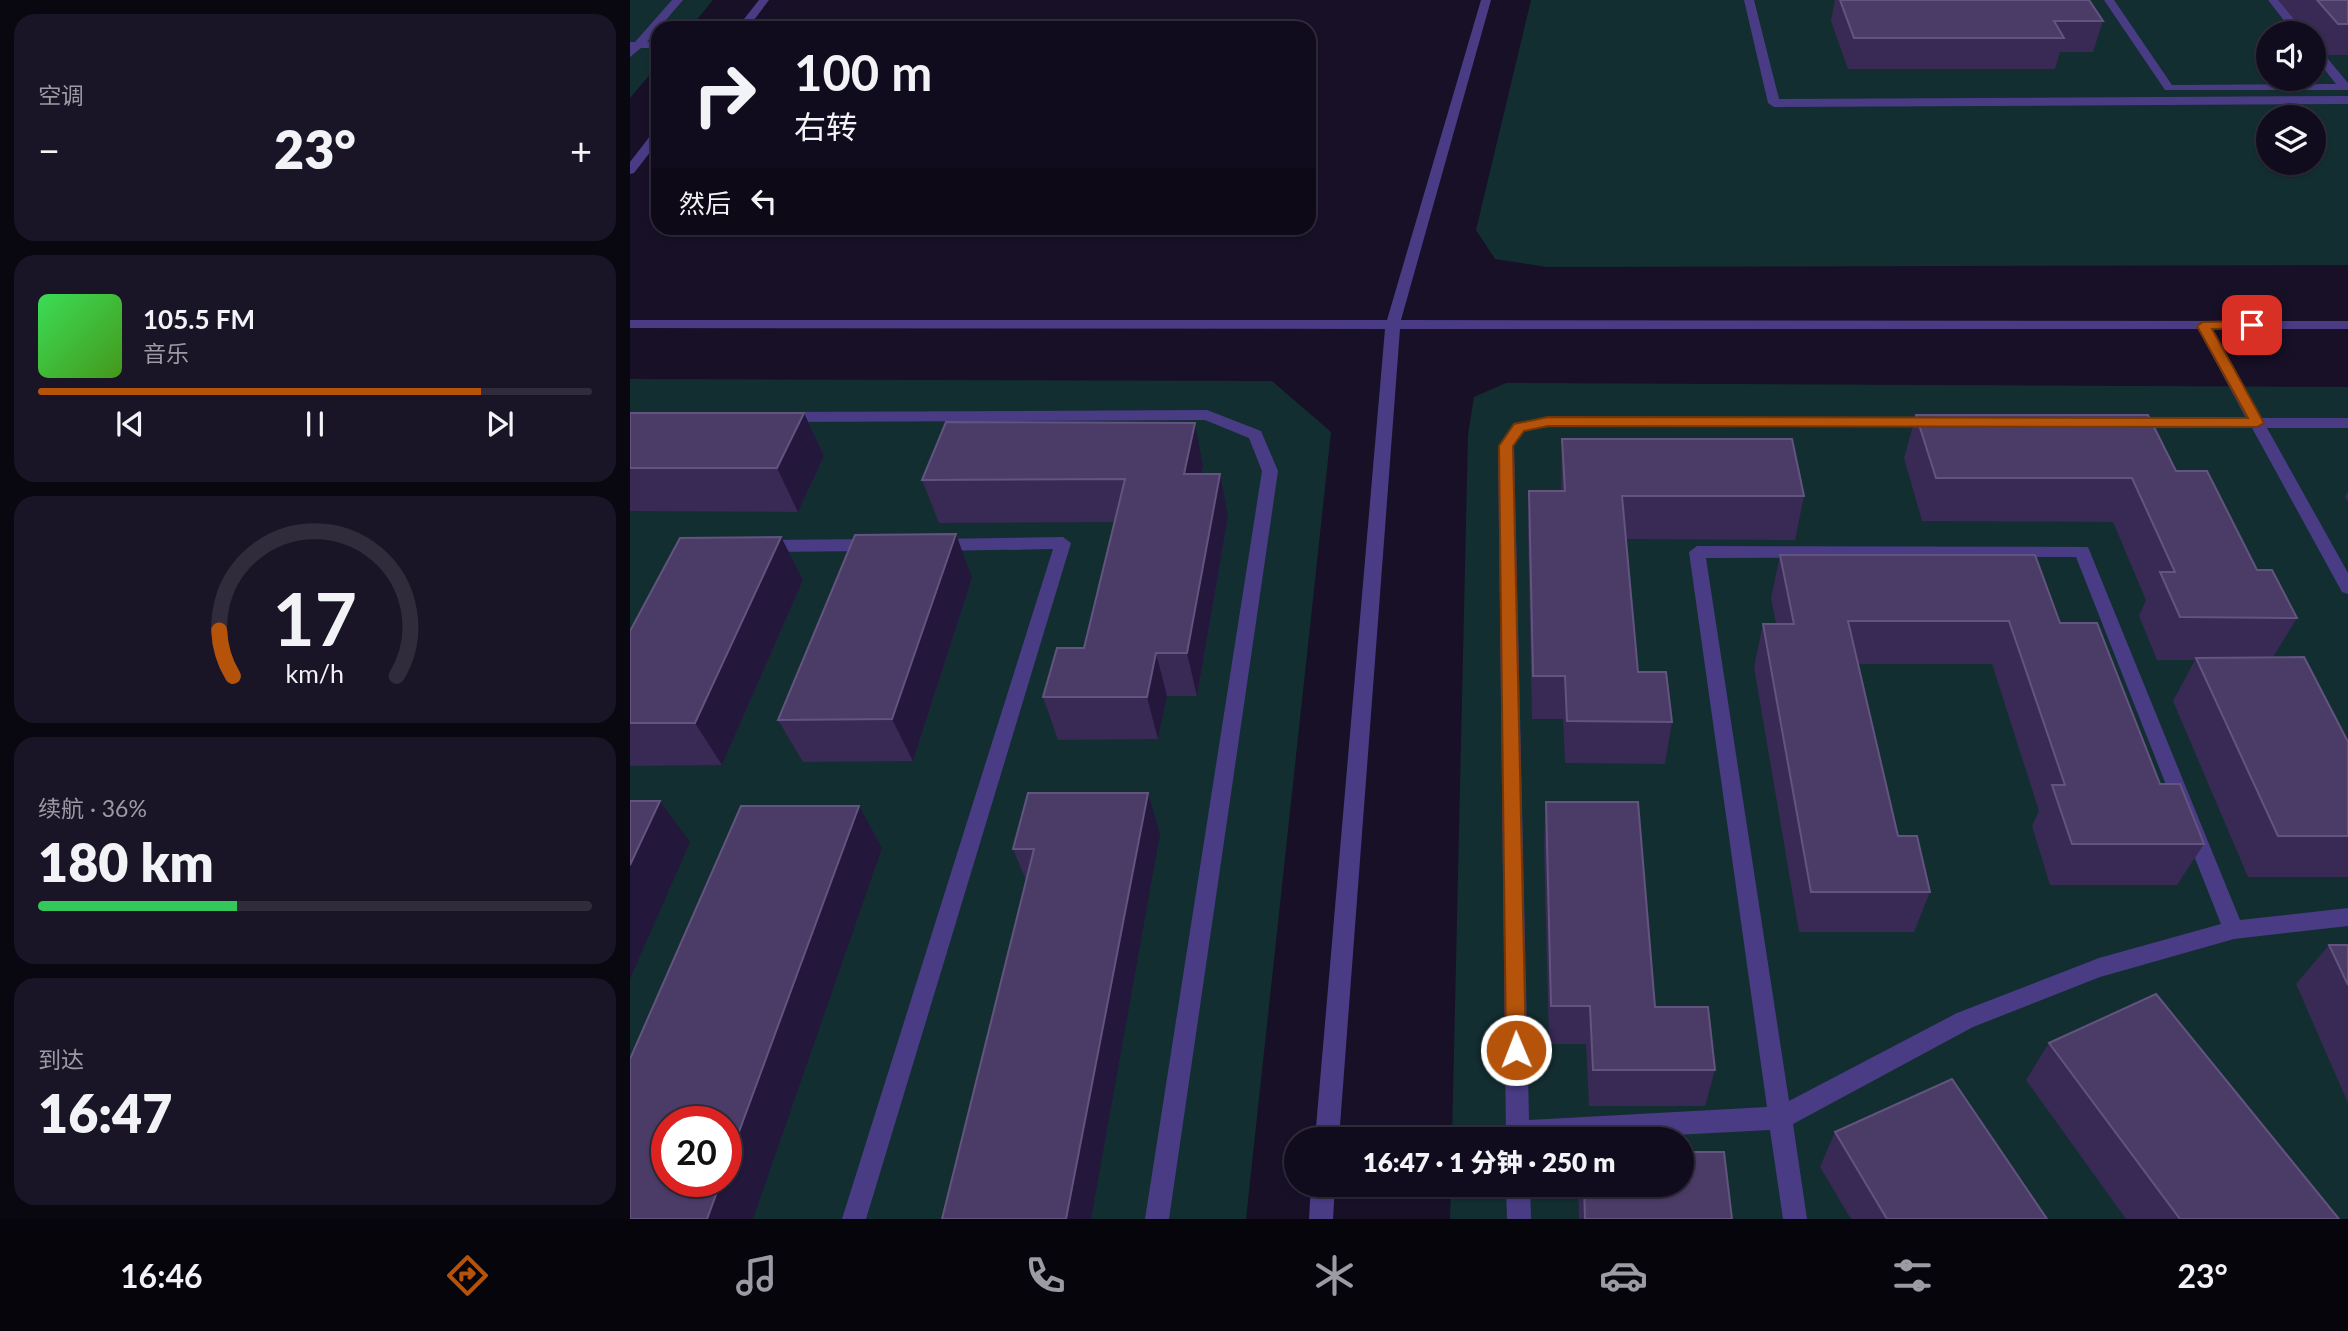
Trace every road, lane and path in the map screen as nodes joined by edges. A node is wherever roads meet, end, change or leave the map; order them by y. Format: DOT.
graph roads {
  1 [pos="678,0"];
  2 [pos="764,0"];
  3 [pos="1486,0"];
  4 [pos="1749,0"];
  5 [pos="2109,0"];
  6 [pos="2273,0"];
  7 [pos="658,21"];
  8 [pos="748,21"];
  9 [pos="2290,21"];
  10 [pos="651,29"];
  11 [pos="651,46"];
  12 [pos="633,48"];
  13 [pos="2326,64"];
  14 [pos="2326,87"];
  15 [pos="2256,88"];
  16 [pos="2348,100"];
  17 [pos="651,143"];
  18 [pos="630,170"];
  19 [pos="1393,324"];
  20 [pos="631,325"];
  21 [pos="2348,325"];
  22 [pos="2203,326"];
  23 [pos="768,417"];
  24 [pos="1951,422"];
  25 [pos="2104,423"];
  26 [pos="2257,423"];
  27 [pos="2348,423"];
  28 [pos="748,547"];
  29 [pos="2348,588"];
  30 [pos="2348,917"];
  31 [pos="2234,930"];
  32 [pos="1780,1118"];
  33 [pos="1328,1127"];
  34 [pos="1518,1127"];
  35 [pos="1649,1127"];
  36 [pos="1323,1197"];
  37 [pos="1518,1197"];
  38 [pos="854,1219"];
  39 [pos="1157,1219"];
  40 [pos="1321,1219"];
  41 [pos="1519,1219"];
  42 [pos="1795,1219"];
  1 -- 7 [label="street"];
  2 -- 8 [label="street"];
  3 -- 19 [label="street"];
  4 -- 16 [label="street"];
  5 -- 15 [label="street"];
  6 -- 9 [label="street"];
  10 -- 12 [label="street"];
  11 -- 12 [label="street"];
  13 -- 14 [label="street"];
  17 -- 18 [label="street"];
  19 -- 20 [label="street"];
  19 -- 22 [label="street"];
  19 -- 33 [label="street"];
  21 -- 22 [label="street"];
  22 -- 26 [label="street"];
  23 -- 39 [label="street"];
  24 -- 34 [label="street"];
  25 -- 26 [label="street"];
  26 -- 27 [label="street"];
  26 -- 29 [label="street"];
  28 -- 38 [label="street"];
  30 -- 31 [label="street"];
  31 -- 32 [label="street"];
  31 -- 32 [label="street"];
  32 -- 35 [label="street"];
  32 -- 42 [label="street"];
  36 -- 40 [label="street"];
  37 -- 41 [label="street"];
}
